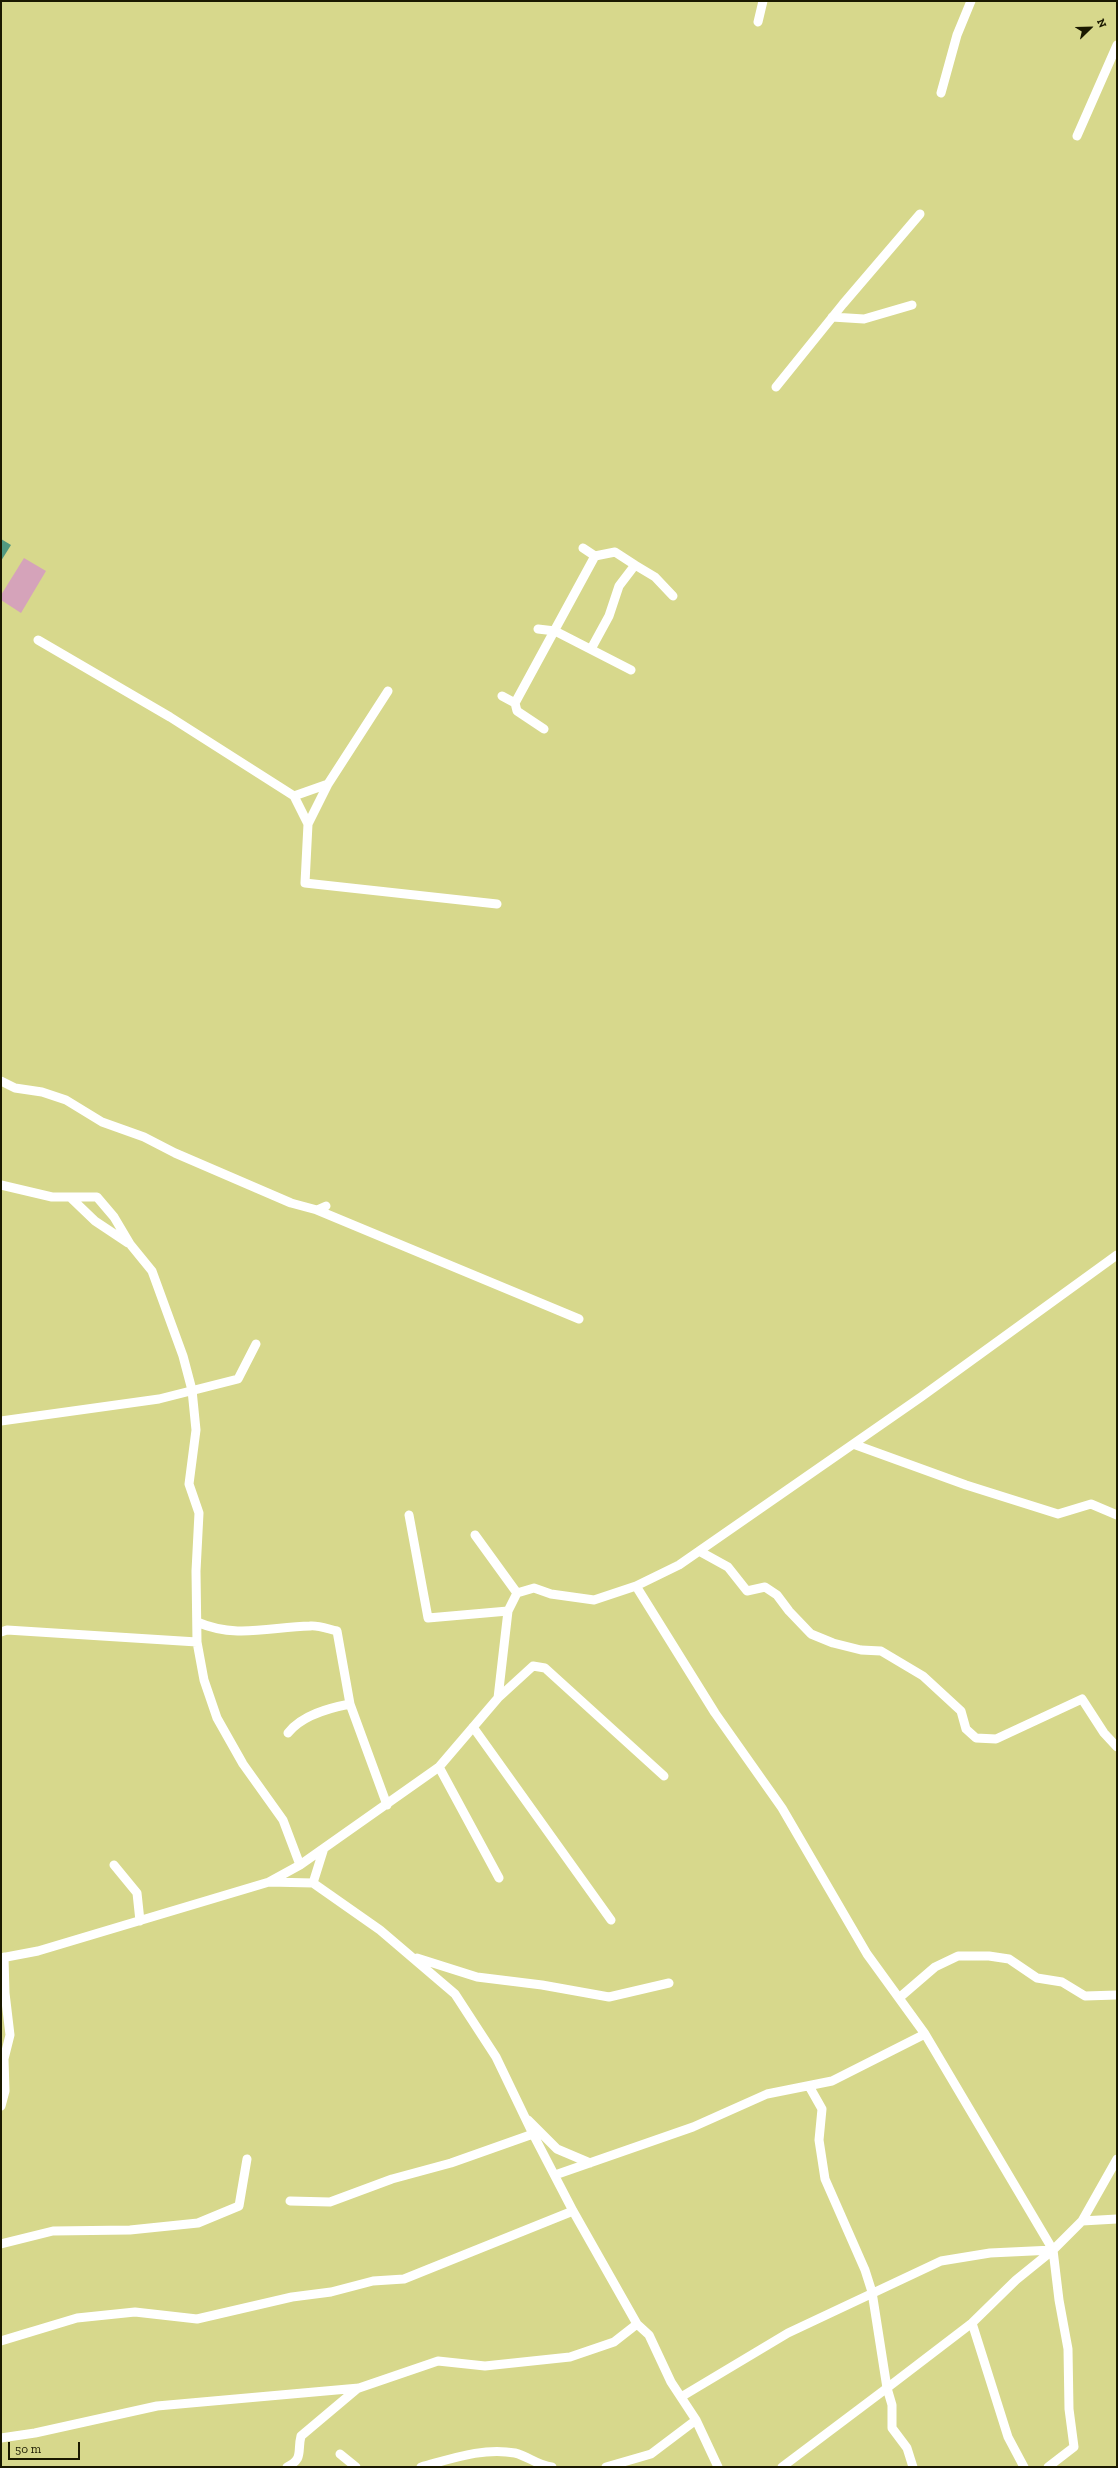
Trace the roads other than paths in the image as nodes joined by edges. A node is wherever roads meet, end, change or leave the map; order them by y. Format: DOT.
graph roads {
  1 [pos="763,1"];
  2 [pos="970,1"];
  3 [pos="758,22"];
  4 [pos="1117,45"];
  5 [pos="941,93"];
  6 [pos="1077,136"];
  7 [pos="920,214"];
  8 [pos="912,305"];
  9 [pos="832,317"];
  10 [pos="776,387"];
  11 [pos="583,548"];
  12 [pos="595,556"];
  13 [pos="635,565"];
  14 [pos="673,596"];
  15 [pos="538,629"];
  16 [pos="555,631"];
  17 [pos="38,640"];
  18 [pos="591,649"];
  19 [pos="631,670"];
  20 [pos="388,691"];
  21 [pos="502,696"];
  22 [pos="515,703"];
  23 [pos="544,729"];
  24 [pos="328,784"];
  25 [pos="294,796"];
  26 [pos="308,824"];
  27 [pos="497,904"];
  28 [pos="1,1081"];
  29 [pos="1,1185"];
  30 [pos="71,1198"];
  31 [pos="326,1206"];
  32 [pos="317,1210"];
  33 [pos="130,1244"];
  34 [pos="1117,1255"];
  35 [pos="579,1319"];
  36 [pos="256,1344"];
  37 [pos="192,1390"];
  38 [pos="1,1420"];
  39 [pos="853,1444"];
  40 [pos="409,1515"];
  41 [pos="1117,1515"];
  42 [pos="475,1535"];
  43 [pos="699,1551"];
  44 [pos="636,1586"];
  45 [pos="517,1593"];
  46 [pos="508,1611"];
  47 [pos="197,1622"];
  48 [pos="1,1632"];
  49 [pos="197,1642"];
  50 [pos="498,1698"];
  51 [pos="350,1704"];
  52 [pos="473,1727"];
  53 [pos="288,1733"];
  54 [pos="1117,1747"];
  55 [pos="440,1767"];
  56 [pos="664,1776"];
  57 [pos="387,1805"];
  58 [pos="324,1848"];
  59 [pos="114,1865"];
  60 [pos="300,1865"];
  61 [pos="499,1878"];
  62 [pos="269,1882"];
  63 [pos="313,1883"];
  64 [pos="611,1920"];
  65 [pos="140,1921"];
  66 [pos="2,1957"];
  67 [pos="414,1957"];
  68 [pos="669,1983"];
  69 [pos="1117,1995"];
  70 [pos="899,1998"];
  71 [pos="925,2034"];
  72 [pos="809,2086"];
  73 [pos="1,2106"];
  74 [pos="525,2116"];
  75 [pos="532,2134"];
  76 [pos="247,2159"];
  77 [pos="1117,2159"];
  78 [pos="590,2163"];
  79 [pos="555,2175"];
  80 [pos="290,2201"];
  81 [pos="573,2211"];
  82 [pos="1117,2219"];
  83 [pos="1082,2221"];
  84 [pos="1,2244"];
  85 [pos="1053,2250"];
  86 [pos="872,2292"];
  87 [pos="637,2324"];
  88 [pos="972,2324"];
  89 [pos="1,2341"];
  90 [pos="359,2388"];
  91 [pos="887,2388"];
  92 [pos="681,2397"];
  93 [pos="696,2420"];
  94 [pos="1,2438"];
  95 [pos="340,2454"];
  96 [pos="287,2467"];
  97 [pos="356,2467"];
  98 [pos="421,2467"];
  99 [pos="552,2467"];
  100 [pos="606,2467"];
  101 [pos="718,2467"];
  102 [pos="782,2467"];
  103 [pos="913,2467"];
  104 [pos="1024,2467"];
  105 [pos="1048,2467"];
  1 -- 3 [label="street"];
  2 -- 5 [label="street"];
  4 -- 6 [label="street"];
  7 -- 9 [label="street"];
  8 -- 9 [label="street"];
  9 -- 10 [label="street"];
  11 -- 12 [label="street"];
  12 -- 13 [label="street"];
  12 -- 16 [label="street"];
  13 -- 14 [label="street"];
  13 -- 18 [label="street"];
  15 -- 16 [label="street"];
  16 -- 18 [label="street"];
  16 -- 22 [label="street"];
  17 -- 25 [label="street"];
  18 -- 19 [label="street"];
  20 -- 24 [label="street"];
  21 -- 22 [label="street"];
  22 -- 23 [label="street"];
  24 -- 25 [label="street"];
  24 -- 26 [label="street"];
  25 -- 26 [label="street"];
  26 -- 27 [label="street"];
  28 -- 32 [label="street"];
  29 -- 30 [label="street"];
  30 -- 33 [label="street"];
  30 -- 33 [label="street"];
  31 -- 32 [label="street"];
  32 -- 35 [label="street"];
  33 -- 37 [label="street"];
  34 -- 39 [label="street"];
  36 -- 37 [label="street"];
  37 -- 38 [label="street"];
  37 -- 47 [label="street"];
  39 -- 41 [label="street"];
  39 -- 43 [label="street"];
  40 -- 46 [label="street"];
  42 -- 45 [label="street"];
  43 -- 44 [label="street"];
  43 -- 54 [label="street"];
  44 -- 45 [label="street"];
  44 -- 70 [label="street"];
  45 -- 46 [label="street"];
  46 -- 50 [label="street"];
  47 -- 49 [label="street"];
  47 -- 51 [label="street"];
  48 -- 49 [label="street"];
  49 -- 60 [label="street"];
  50 -- 52 [label="street"];
  50 -- 56 [label="street"];
  51 -- 53 [label="street"];
  51 -- 57 [label="street"];
  52 -- 55 [label="street"];
  52 -- 64 [label="street"];
  55 -- 57 [label="street"];
  55 -- 61 [label="street"];
  57 -- 58 [label="street"];
  58 -- 60 [label="street"];
  58 -- 63 [label="street"];
  59 -- 65 [label="street"];
  60 -- 62 [label="street"];
  62 -- 63 [label="street"];
  62 -- 65 [label="street"];
  63 -- 67 [label="street"];
  65 -- 66 [label="street"];
  66 -- 73 [label="street"];
  67 -- 68 [label="street"];
  67 -- 74 [label="street"];
  69 -- 70 [label="street"];
  70 -- 71 [label="street"];
  71 -- 72 [label="street"];
  71 -- 85 [label="street"];
  72 -- 78 [label="street"];
  72 -- 86 [label="street"];
  74 -- 75 [label="street"];
  74 -- 78 [label="street"];
  75 -- 79 [label="street"];
  75 -- 80 [label="street"];
  76 -- 84 [label="street"];
  77 -- 83 [label="street"];
  78 -- 79 [label="street"];
  79 -- 81 [label="street"];
  81 -- 87 [label="street"];
  81 -- 89 [label="street"];
  82 -- 83 [label="street"];
  83 -- 85 [label="street"];
  85 -- 86 [label="street"];
  85 -- 88 [label="street"];
  85 -- 105 [label="street"];
  86 -- 91 [label="street"];
  86 -- 92 [label="street"];
  87 -- 90 [label="street"];
  87 -- 92 [label="street"];
  88 -- 91 [label="street"];
  88 -- 104 [label="street"];
  90 -- 94 [label="street"];
  90 -- 96 [label="street"];
  91 -- 102 [label="street"];
  91 -- 103 [label="street"];
  92 -- 93 [label="street"];
  93 -- 100 [label="street"];
  93 -- 101 [label="street"];
  95 -- 97 [label="street"];
  98 -- 99 [label="street"];
}
